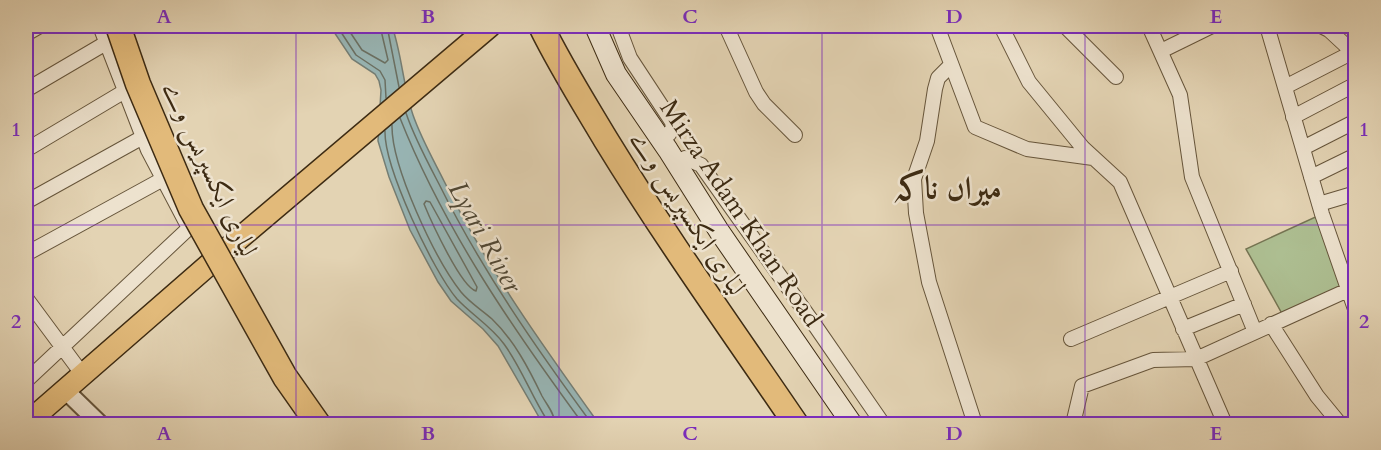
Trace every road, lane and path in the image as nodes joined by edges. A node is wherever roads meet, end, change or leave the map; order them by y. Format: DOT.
graph roads {
  1 [pos="40,26"];
  2 [pos="100,26"];
  3 [pos="490,26"];
  4 [pos="541,26"];
  5 [pos="595,26"];
  6 [pos="618,26"];
  7 [pos="726,26"];
  8 [pos="937,26"];
  9 [pos="1001,26"];
  10 [pos="1065,26"];
  11 [pos="1149,26"];
  12 [pos="1212,26"];
  13 [pos="1267,26"];
  14 [pos="1321,26"];
  15 [pos="26,34"];
  16 [pos="112,34"];
  17 [pos="1161,51"];
  18 [pos="1354,54"];
  19 [pos="951,65"];
  20 [pos="1116,77"];
  21 [pos="1356,84"];
  22 [pos="1285,87"];
  23 [pos="26,90"];
  24 [pos="125,91"];
  25 [pos="1293,117"];
  26 [pos="1356,121"];
  27 [pos="795,135"];
  28 [pos="143,137"];
  29 [pos="661,139"];
  30 [pos="1303,148"];
  31 [pos="26,150"];
  32 [pos="1356,155"];
  33 [pos="1094,158"];
  34 [pos="677,163"];
  35 [pos="1311,177"];
  36 [pos="163,179"];
  37 [pos="1356,193"];
  38 [pos="26,202"];
  39 [pos="1319,204"];
  40 [pos="26,254"];
  41 [pos="1230,271"];
  42 [pos="1348,290"];
  43 [pos="1169,296"];
  44 [pos="26,298"];
  45 [pos="1244,304"];
  46 [pos="1356,312"];
  47 [pos="1271,324"];
  48 [pos="1183,329"];
  49 [pos="1255,332"];
  50 [pos="1071,339"];
  51 [pos="61,346"];
  52 [pos="1196,359"];
  53 [pos="82,375"];
  54 [pos="26,381"];
  55 [pos="65,390"];
  56 [pos="26,424"];
  57 [pos="100,424"];
  58 [pos="318,424"];
  59 [pos="796,424"];
  60 [pos="852,424"];
  61 [pos="883,424"];
  62 [pos="975,424"];
  63 [pos="1073,424"];
  64 [pos="1225,424"];
  65 [pos="1340,424"];
  1 -- 15 [label="street"];
  2 -- 16 [label="street"];
  3 -- 53 [label="main road"];
  4 -- 59 [label="highway, لیاری ایکسپریس وے"];
  5 -- 29 [label="main road, Mirza Adam Khan Road"];
  6 -- 29 [label="street"];
  7 -- 27 [label="street"];
  8 -- 19 [label="street"];
  9 -- 33 [label="street"];
  10 -- 20 [label="street"];
  11 -- 17 [label="street"];
  12 -- 17 [label="street"];
  13 -- 22 [label="street"];
  14 -- 18 [label="street"];
  16 -- 23 [label="street"];
  16 -- 24 [label="street"];
  16 -- 58 [label="highway, لیاری ایکسپریس وے, bridge"];
  17 -- 41 [label="street"];
  18 -- 22 [label="street"];
  19 -- 33 [label="street"];
  19 -- 62 [label="street"];
  21 -- 25 [label="street"];
  22 -- 25 [label="street"];
  24 -- 28 [label="street"];
  24 -- 31 [label="street"];
  25 -- 30 [label="street"];
  26 -- 30 [label="street"];
  28 -- 36 [label="street"];
  28 -- 38 [label="street"];
  29 -- 34 [label="main road, Mirza Adam Khan Road"];
  30 -- 35 [label="street"];
  32 -- 35 [label="street"];
  33 -- 43 [label="street"];
  34 -- 60 [label="main road, Mirza Adam Khan Road"];
  34 -- 61 [label="street"];
  35 -- 39 [label="street"];
  36 -- 40 [label="street"];
  36 -- 51 [label="street"];
  37 -- 39 [label="street"];
  39 -- 42 [label="street"];
  41 -- 43 [label="street"];
  41 -- 45 [label="street"];
  42 -- 46 [label="street"];
  42 -- 47 [label="street"];
  43 -- 48 [label="street"];
  43 -- 50 [label="street"];
  44 -- 51 [label="street"];
  45 -- 48 [label="street"];
  45 -- 49 [label="street"];
  47 -- 49 [label="street"];
  47 -- 65 [label="street"];
  48 -- 52 [label="street"];
  49 -- 52 [label="street"];
  51 -- 53 [label="street"];
  51 -- 54 [label="street"];
  52 -- 63 [label="street"];
  52 -- 64 [label="street"];
  53 -- 55 [label="main road"];
  55 -- 56 [label="main road"];
  55 -- 57 [label="street"];
}
